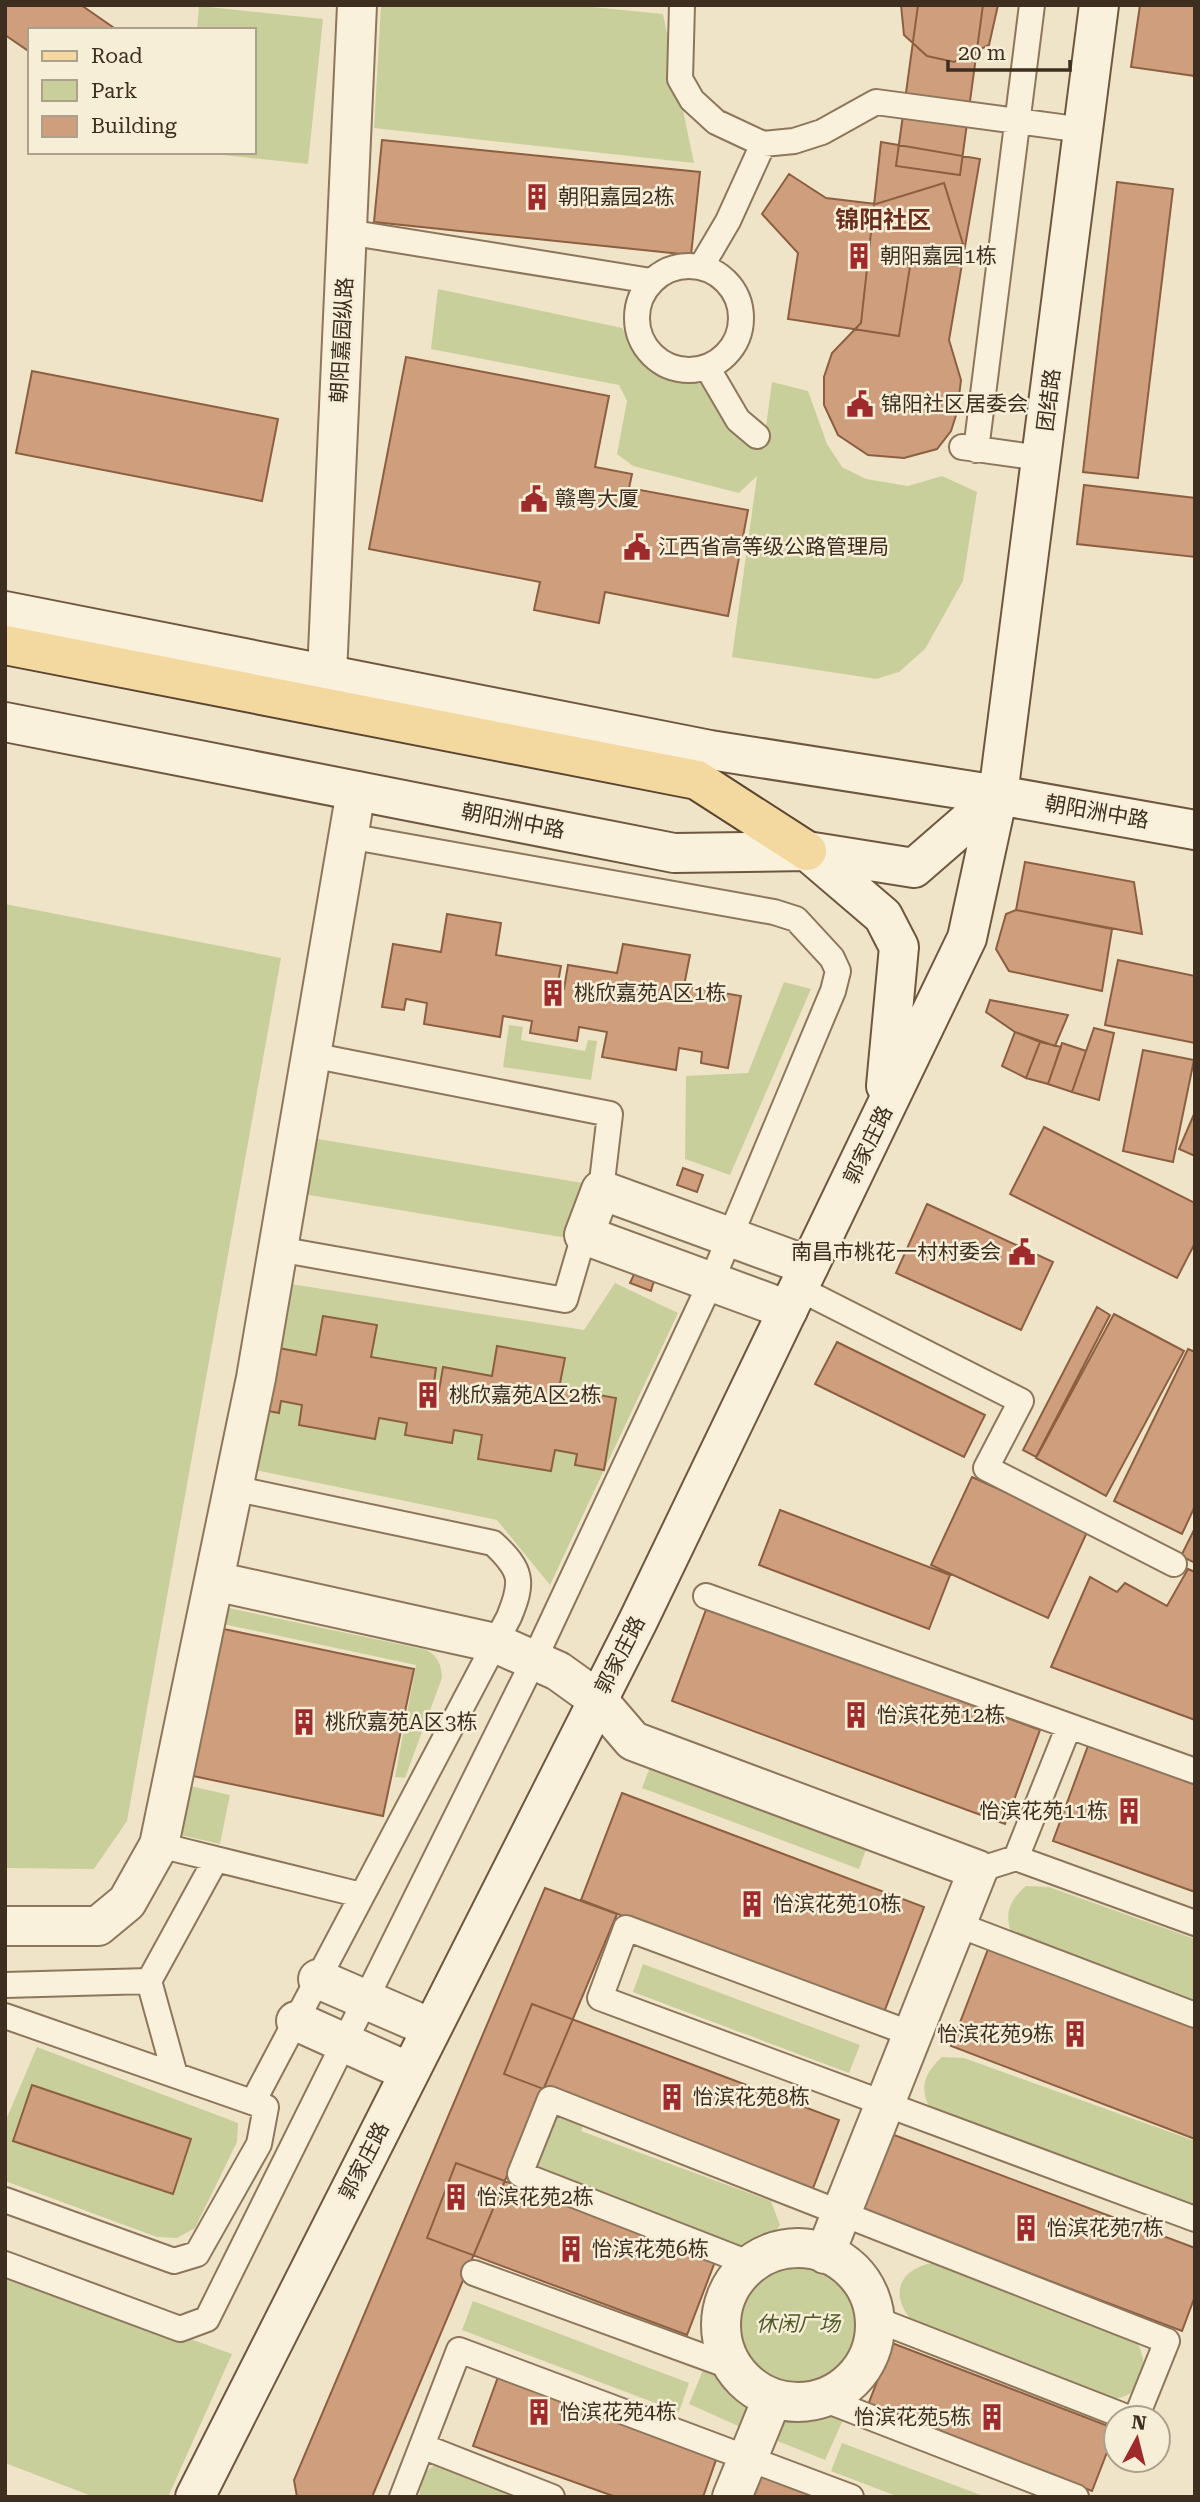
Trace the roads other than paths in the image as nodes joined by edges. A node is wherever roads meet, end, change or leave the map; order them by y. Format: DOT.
graph roads {
  1 [pos="358,5"];
  2 [pos="682,5"];
  3 [pos="1032,5"];
  4 [pos="1099,5"];
  5 [pos="1018,121"];
  6 [pos="1083,130"];
  7 [pos="763,144"];
  8 [pos="347,232"];
  9 [pos="701,267"];
  10 [pos="651,281"];
  11 [pos="707,367"];
  12 [pos="757,436"];
  13 [pos="1041,458"];
  14 [pos="5,611"];
  15 [pos="5,645"];
  16 [pos="327,674"];
  17 [pos="5,722"];
  18 [pos="356,790"];
  19 [pos="998,794"];
  20 [pos="1195,830"];
  21 [pos="348,836"];
  22 [pos="807,851"];
  23 [pos="311,1055"];
  24 [pos="883,1114"];
  25 [pos="601,1190"];
  26 [pos="584,1235"];
  27 [pos="731,1237"];
  28 [pos="278,1249"];
  29 [pos="711,1282"];
  30 [pos="798,1288"];
  31 [pos="233,1488"];
  32 [pos="1174,1564"];
  33 [pos="214,1581"];
  34 [pos="706,1596"];
  35 [pos="495,1643"];
  36 [pos="534,1660"];
  37 [pos="597,1699"];
  38 [pos="1069,1726"];
  39 [pos="1195,1771"];
  40 [pos="159,1845"];
  41 [pos="1016,1858"];
  42 [pos="216,1859"];
  43 [pos="978,1870"];
  44 [pos="361,1895"];
  45 [pos="1195,1923"];
  46 [pos="956,1924"];
  47 [pos="5,1926"];
  48 [pos="318,1979"];
  49 [pos="149,1981"];
  50 [pos="6,1985"];
  51 [pos="366,2000"];
  52 [pos="1195,2015"];
  53 [pos="5,2016"];
  54 [pos="296,2021"];
  55 [pos="431,2028"];
  56 [pos="912,2035"];
  57 [pos="344,2043"];
  58 [pos="409,2072"];
  59 [pos="175,2075"];
  60 [pos="253,2102"];
  61 [pos="885,2104"];
  62 [pos="5,2200"];
  63 [pos="841,2213"];
  64 [pos="1195,2219"];
  65 [pos="825,2254"];
  66 [pos="5,2264"];
  67 [pos="751,2264"];
  68 [pos="474,2273"];
  69 [pos="875,2319"];
  70 [pos="732,2367"];
  71 [pos="772,2399"];
  72 [pos="823,2399"];
  73 [pos="1142,2404"];
  74 [pos="1102,2407"];
  75 [pos="422,2446"];
  76 [pos="747,2458"];
  77 [pos="195,2497"];
  78 [pos="402,2497"];
  79 [pos="552,2497"];
  80 [pos="732,2497"];
  81 [pos="851,2497"];
  82 [pos="1076,2497"];
  1 -- 8 [label="street, 朝阳嘉园纵路"];
  2 -- 7 [label="lane"];
  3 -- 5 [label="lane"];
  4 -- 6 [label="street, 团结路"];
  5 -- 6 [label="lane"];
  5 -- 7 [label="lane"];
  5 -- 13 [label="lane"];
  6 -- 13 [label="street, 团结路"];
  7 -- 9 [label="lane"];
  8 -- 10 [label="lane"];
  8 -- 16 [label="street, 朝阳嘉园纵路"];
  9 -- 10 [label="lane"];
  9 -- 11 [label="lane"];
  10 -- 11 [label="lane"];
  11 -- 12 [label="lane"];
  13 -- 19 [label="street, 团结路"];
  14 -- 16 [label="street, 朝阳洲中路"];
  15 -- 22 [label="main road"];
  16 -- 19 [label="street, 朝阳洲中路"];
  17 -- 18 [label="street, 朝阳洲中路"];
  18 -- 21 [label="street"];
  18 -- 22 [label="street, 朝阳洲中路"];
  19 -- 20 [label="street, 朝阳洲中路"];
  19 -- 22 [label="street, 朝阳洲中路"];
  19 -- 24 [label="street, 郭家庄路"];
  21 -- 23 [label="street"];
  21 -- 27 [label="lane"];
  22 -- 24 [label="street"];
  23 -- 25 [label="lane"];
  23 -- 28 [label="street"];
  24 -- 30 [label="street, 郭家庄路"];
  25 -- 26 [label="street"];
  25 -- 27 [label="street"];
  26 -- 28 [label="lane"];
  26 -- 29 [label="street"];
  27 -- 29 [label="lane"];
  27 -- 30 [label="street"];
  28 -- 31 [label="street"];
  29 -- 30 [label="street"];
  29 -- 36 [label="lane"];
  30 -- 32 [label="lane"];
  30 -- 37 [label="street, 郭家庄路"];
  31 -- 33 [label="street"];
  31 -- 35 [label="lane"];
  33 -- 35 [label="street"];
  33 -- 40 [label="street"];
  34 -- 38 [label="lane"];
  35 -- 36 [label="street"];
  35 -- 44 [label="lane"];
  36 -- 37 [label="street"];
  36 -- 51 [label="lane"];
  37 -- 43 [label="street"];
  37 -- 55 [label="street, 郭家庄路"];
  38 -- 39 [label="lane"];
  38 -- 41 [label="lane"];
  40 -- 42 [label="lane"];
  40 -- 47 [label="street"];
  41 -- 43 [label="lane"];
  41 -- 45 [label="lane"];
  42 -- 44 [label="lane"];
  42 -- 49 [label="lane"];
  43 -- 46 [label="street"];
  44 -- 48 [label="lane"];
  46 -- 52 [label="lane"];
  46 -- 56 [label="street"];
  48 -- 51 [label="street"];
  48 -- 54 [label="lane"];
  49 -- 50 [label="lane"];
  49 -- 59 [label="lane"];
  51 -- 55 [label="street"];
  51 -- 57 [label="lane"];
  53 -- 59 [label="lane"];
  54 -- 57 [label="street"];
  54 -- 60 [label="lane"];
  55 -- 58 [label="street, 郭家庄路"];
  56 -- 61 [label="street"];
  56 -- 61 [label="lane"];
  57 -- 58 [label="street"];
  57 -- 66 [label="lane"];
  58 -- 77 [label="street, 郭家庄路"];
  59 -- 60 [label="lane"];
  60 -- 62 [label="lane"];
  61 -- 63 [label="street"];
  61 -- 64 [label="lane"];
  63 -- 65 [label="street"];
  63 -- 67 [label="lane"];
  63 -- 73 [label="lane"];
  65 -- 67 [label="street"];
  65 -- 69 [label="street"];
  67 -- 70 [label="street"];
  68 -- 70 [label="lane"];
  69 -- 72 [label="street"];
  69 -- 74 [label="lane"];
  70 -- 71 [label="street"];
  71 -- 72 [label="street"];
  71 -- 76 [label="street"];
  72 -- 82 [label="lane"];
  75 -- 76 [label="lane"];
  75 -- 78 [label="lane"];
  75 -- 79 [label="lane"];
  76 -- 80 [label="street"];
  76 -- 81 [label="lane"];
}
